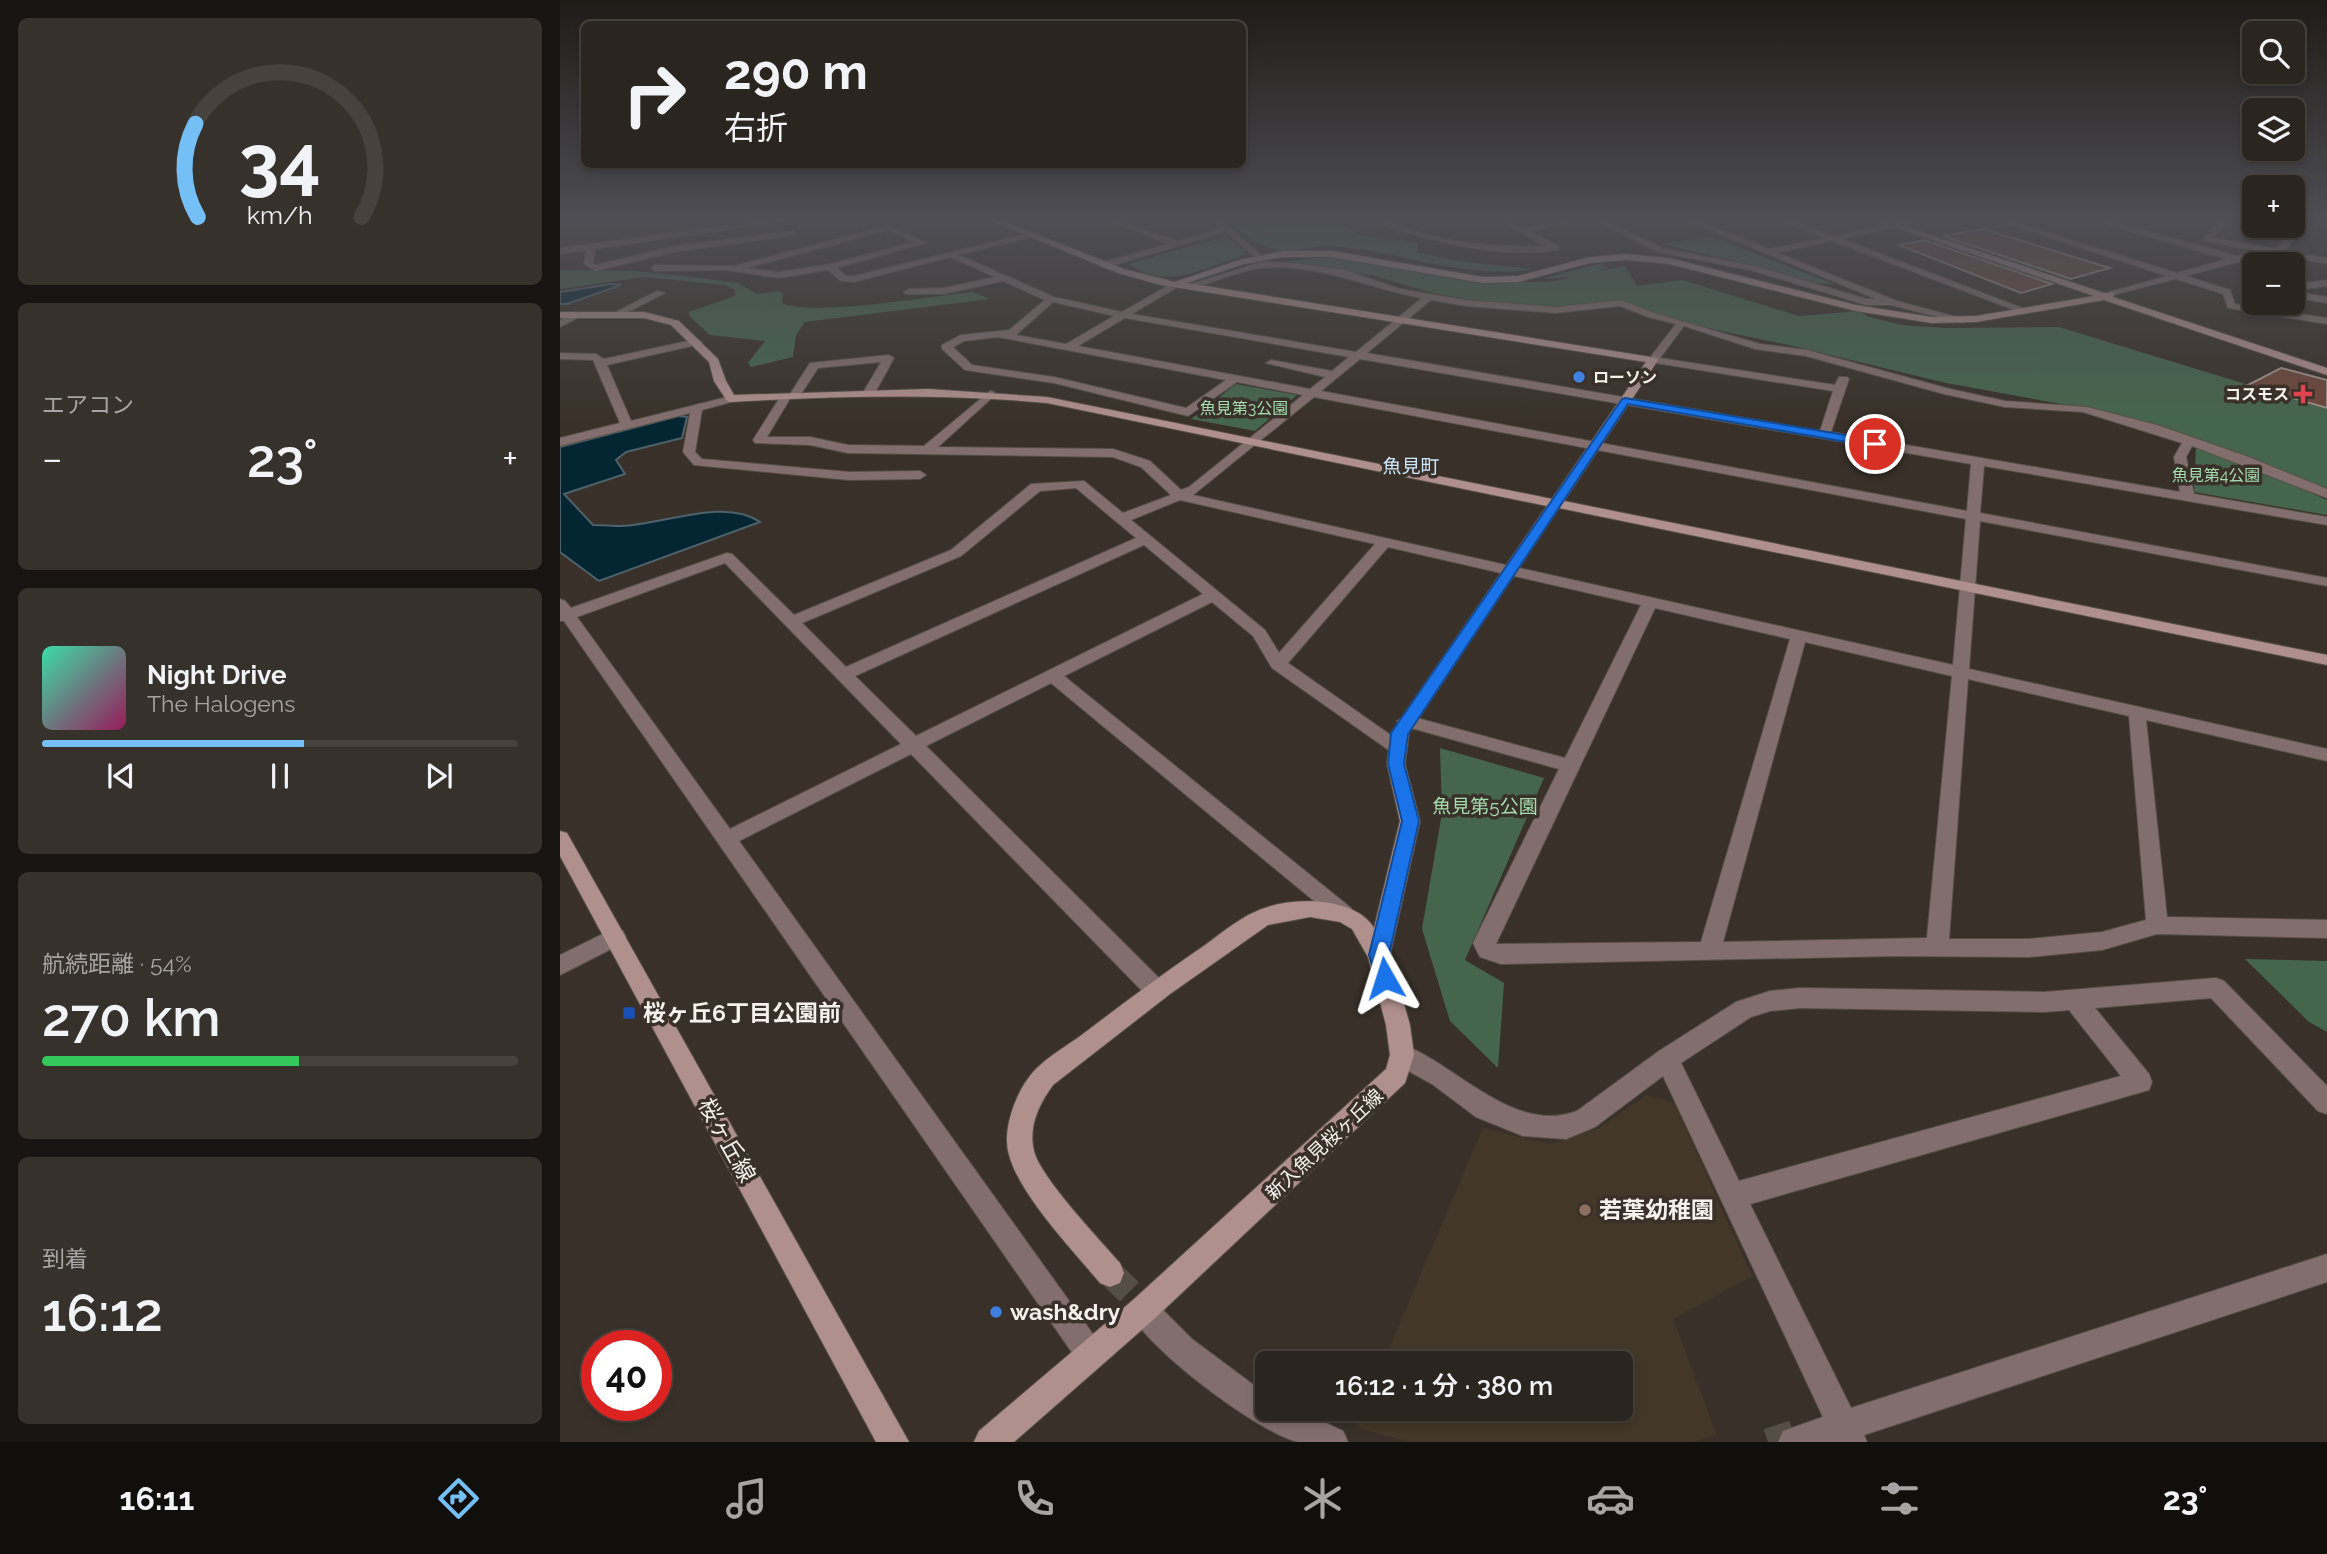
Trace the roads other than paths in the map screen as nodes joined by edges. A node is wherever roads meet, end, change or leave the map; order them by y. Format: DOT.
graph roads {
  1 [pos="967,286"];
  2 [pos="1023,286"];
  3 [pos="1172,286"];
  4 [pos="1192,286"];
  5 [pos="1384,286"];
  6 [pos="1772,286"];
  7 [pos="1814,286"];
  8 [pos="1851,286"];
  9 [pos="1959,286"];
  10 [pos="2068,286"];
  11 [pos="2092,286"];
  12 [pos="2137,286"];
  13 [pos="2208,286"];
  14 [pos="909,292"];
  15 [pos="660,293"];
  16 [pos="2112,293"];
  17 [pos="1430,296"];
  18 [pos="2305,296"];
  19 [pos="2100,298"];
  20 [pos="1051,299"];
  21 [pos="2327,300"];
  22 [pos="1890,302"];
  23 [pos="2025,311"];
  24 [pos="578,314"];
  25 [pos="617,314"];
  26 [pos="560,315"];
  27 [pos="1123,315"];
  28 [pos="1399,320"];
  29 [pos="1962,320"];
  30 [pos="2327,321"];
  31 [pos="1682,322"];
  32 [pos="560,324"];
  33 [pos="1001,335"];
  34 [pos="697,342"];
  35 [pos="1067,348"];
  36 [pos="1358,355"];
  37 [pos="560,356"];
  38 [pos="1653,360"];
  39 [pos="601,363"];
  40 [pos="1271,363"];
  41 [pos="2327,363"];
  42 [pos="1848,365"];
  43 [pos="2327,372"];
  44 [pos="1334,375"];
  45 [pos="1235,379"];
  46 [pos="1840,389"];
  47 [pos="870,391"];
  48 [pos="1312,393"];
  49 [pos="990,394"];
  50 [pos="790,396"];
  51 [pos="731,400"];
  52 [pos="1625,401"];
  53 [pos="696,407"];
  54 [pos="627,425"];
  55 [pos="1824,435"];
  56 [pos="1254,441"];
  57 [pos="2189,441"];
  58 [pos="560,442"];
  59 [pos="1595,446"];
  60 [pos="926,451"];
  61 [pos="1978,461"];
  62 [pos="920,475"];
  63 [pos="2327,494"];
  64 [pos="1180,496"];
  65 [pos="2188,497"];
  66 [pos="1557,503"];
  67 [pos="1973,516"];
  68 [pos="1121,519"];
  69 [pos="2327,521"];
  70 [pos="1145,539"];
  71 [pos="1385,542"];
  72 [pos="1510,570"];
  73 [pos="2327,582"];
  74 [pos="1967,586"];
  75 [pos="1213,595"];
  76 [pos="1650,602"];
  77 [pos="563,612"];
  78 [pos="791,622"];
  79 [pos="1799,636"];
  80 [pos="2327,660"];
  81 [pos="1278,664"];
  82 [pos="1960,672"];
  83 [pos="843,675"];
  84 [pos="1052,676"];
  85 [pos="2137,712"];
  86 [pos="1406,721"];
  87 [pos="913,745"];
  88 [pos="1396,747"];
  89 [pos="2327,755"];
  90 [pos="1570,766"];
  91 [pos="560,838"];
  92 [pos="728,838"];
  93 [pos="1344,914"];
  94 [pos="2157,925"];
  95 [pos="2327,929"];
  96 [pos="615,937"];
  97 [pos="1937,947"];
  98 [pos="1709,951"];
  99 [pos="1379,955"];
  100 [pos="560,966"];
  101 [pos="1157,991"];
  102 [pos="2075,1000"];
  103 [pos="1402,1055"];
  104 [pos="1667,1059"];
  105 [pos="2327,1103"];
  106 [pos="1732,1196"];
  107 [pos="2327,1268"];
  108 [pos="1110,1273"];
  109 [pos="1143,1310"];
  110 [pos="1090,1354"];
  111 [pos="1847,1434"];
  112 [pos="893,1442"];
  113 [pos="990,1442"];
  114 [pos="1332,1442"];
  115 [pos="1794,1442"];
  1 -- 14 [label="street"];
  2 -- 20 [label="street"];
  3 -- 27 [label="street"];
  4 -- 28 [label="street"];
  5 -- 17 [label="street"];
  6 -- 29 [label="street"];
  7 -- 22 [label="street"];
  8 -- 22 [label="street"];
  9 -- 23 [label="street"];
  10 -- 19 [label="street"];
  11 -- 16 [label="street"];
  12 -- 16 [label="street"];
  13 -- 30 [label="street"];
  15 -- 25 [label="street"];
  16 -- 19 [label="street"];
  16 -- 41 [label="street"];
  17 -- 28 [label="street"];
  17 -- 31 [label="street"];
  18 -- 21 [label="street"];
  19 -- 23 [label="street"];
  19 -- 43 [label="street"];
  20 -- 27 [label="street"];
  20 -- 33 [label="street"];
  22 -- 29 [label="street"];
  23 -- 29 [label="street"];
  24 -- 25 [label="street"];
  24 -- 26 [label="street"];
  24 -- 32 [label="street"];
  25 -- 34 [label="street"];
  27 -- 35 [label="street"];
  27 -- 36 [label="street"];
  28 -- 36 [label="street"];
  28 -- 38 [label="street"];
  31 -- 38 [label="street"];
  31 -- 42 [label="street"];
  33 -- 35 [label="street"];
  33 -- 45 [label="street"];
  34 -- 39 [label="street"];
  34 -- 51 [label="street"];
  35 -- 45 [label="street"];
  36 -- 44 [label="street"];
  36 -- 52 [label="street"];
  37 -- 39 [label="street"];
  38 -- 46 [label="street"];
  38 -- 52 [label="street"];
  39 -- 54 [label="street"];
  40 -- 44 [label="street"];
  42 -- 46 [label="street"];
  42 -- 57 [label="street"];
  44 -- 48 [label="street"];
  45 -- 48 [label="street"];
  46 -- 55 [label="street"];
  47 -- 49 [label="street"];
  47 -- 50 [label="street"];
  47 -- 50 [label="street"];
  48 -- 56 [label="street"];
  48 -- 59 [label="street"];
  49 -- 56 [label="street"];
  49 -- 60 [label="street"];
  50 -- 51 [label="street"];
  50 -- 60 [label="street"];
  51 -- 53 [label="street"];
  52 -- 55 [label="street"];
  52 -- 59 [label="street"];
  53 -- 54 [label="street"];
  53 -- 62 [label="street"];
  54 -- 58 [label="street"];
  55 -- 61 [label="street"];
  56 -- 64 [label="street"];
  56 -- 66 [label="street"];
  57 -- 63 [label="street"];
  57 -- 65 [label="street"];
  59 -- 66 [label="street"];
  59 -- 67 [label="street"];
  60 -- 64 [label="street"];
  61 -- 65 [label="street"];
  61 -- 67 [label="street"];
  64 -- 68 [label="street"];
  64 -- 71 [label="street"];
  65 -- 69 [label="street"];
  66 -- 72 [label="street"];
  66 -- 74 [label="street"];
  67 -- 73 [label="street"];
  67 -- 74 [label="street"];
  68 -- 70 [label="street"];
  68 -- 78 [label="street"];
  70 -- 75 [label="street"];
  70 -- 83 [label="street"];
  71 -- 72 [label="street"];
  71 -- 81 [label="street"];
  72 -- 76 [label="street"];
  72 -- 86 [label="street"];
  74 -- 80 [label="street"];
  74 -- 82 [label="street"];
  75 -- 81 [label="street"];
  75 -- 84 [label="street"];
  76 -- 79 [label="street"];
  76 -- 90 [label="street"];
  77 -- 78 [label="street"];
  77 -- 92 [label="street"];
  78 -- 83 [label="street"];
  79 -- 82 [label="street"];
  79 -- 98 [label="street"];
  81 -- 88 [label="street"];
  82 -- 85 [label="street"];
  82 -- 97 [label="street"];
  83 -- 87 [label="street"];
  84 -- 87 [label="street"];
  84 -- 93 [label="street"];
  85 -- 89 [label="street"];
  85 -- 94 [label="street"];
  86 -- 88 [label="street"];
  86 -- 90 [label="street"];
  87 -- 92 [label="street"];
  87 -- 101 [label="street"];
  88 -- 99 [label="street"];
  90 -- 98 [label="street"];
  91 -- 96 [label="street, 桜ヶ丘線"];
  92 -- 110 [label="street"];
  93 -- 99 [label="street"];
  93 -- 101 [label="street"];
  94 -- 95 [label="street"];
  94 -- 97 [label="street"];
  96 -- 100 [label="street"];
  96 -- 112 [label="street, 桜ヶ丘線"];
  97 -- 98 [label="street"];
  99 -- 103 [label="street"];
  101 -- 108 [label="street"];
  102 -- 104 [label="street"];
  102 -- 105 [label="street"];
  102 -- 106 [label="street"];
  103 -- 104 [label="street"];
  103 -- 109 [label="street, 新入魚見桜ヶ丘線"];
  104 -- 106 [label="street"];
  106 -- 111 [label="street"];
  107 -- 111 [label="street"];
  109 -- 110 [label="street, 新入魚見桜ヶ丘線"];
  109 -- 114 [label="street"];
  110 -- 113 [label="street, 新入魚見桜ヶ丘線"];
  111 -- 115 [label="street"];
}
